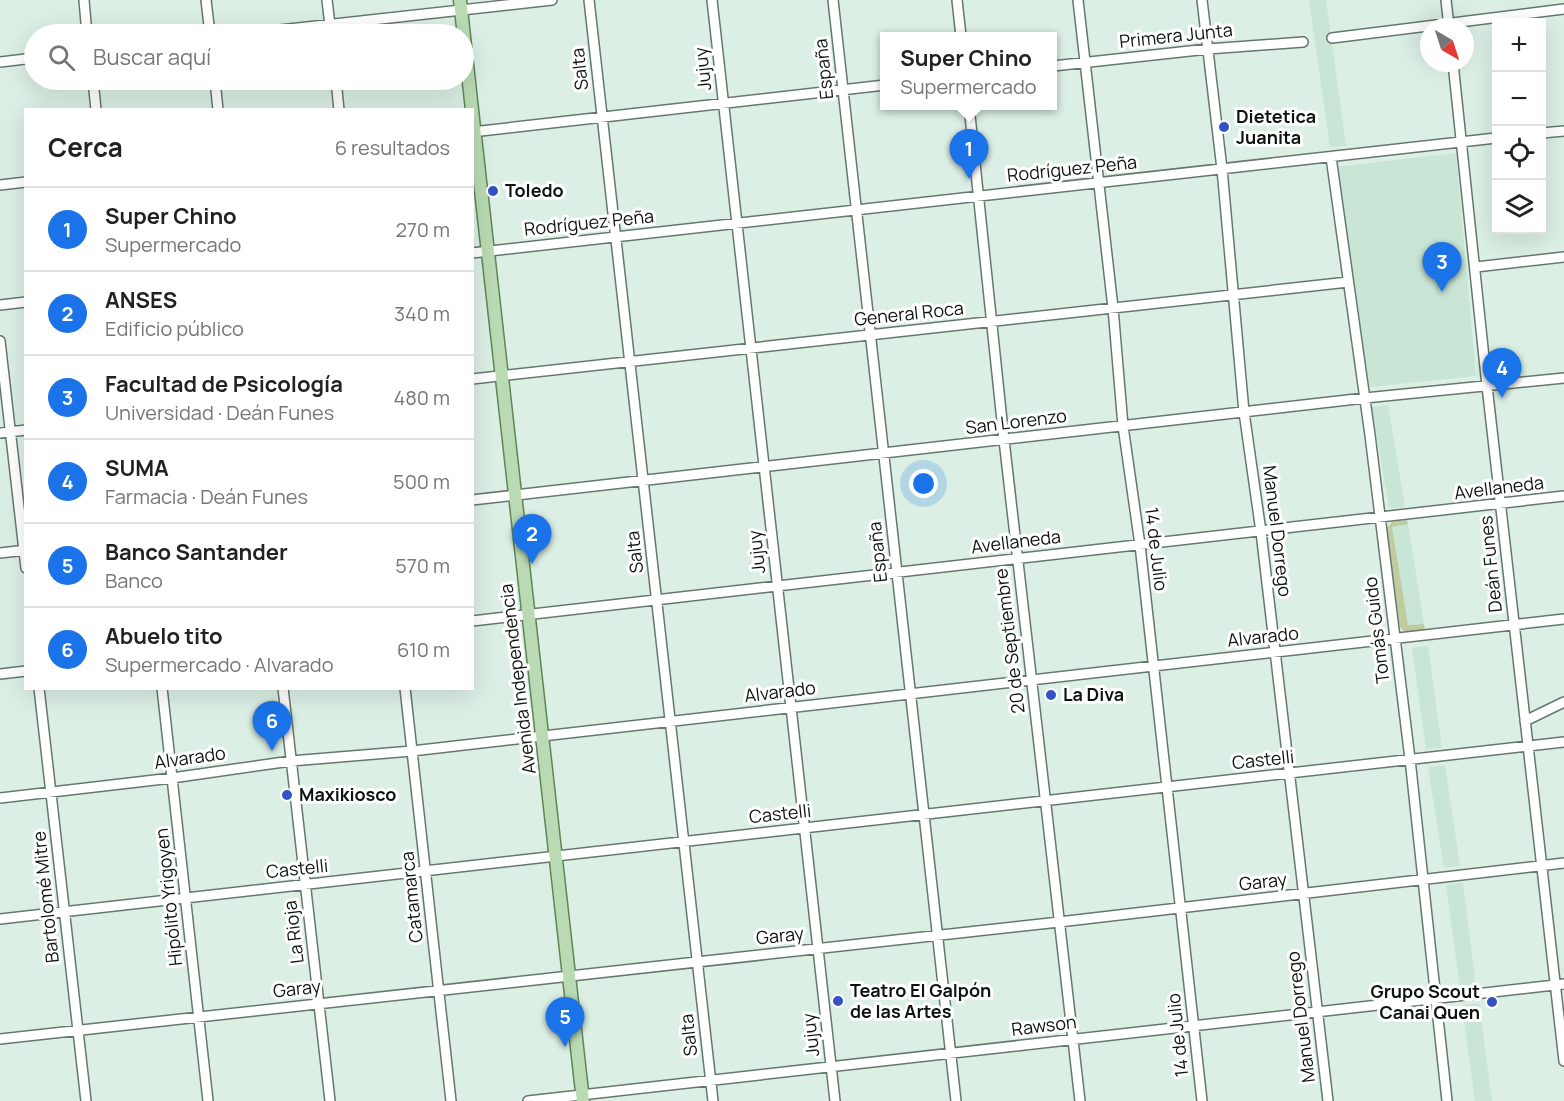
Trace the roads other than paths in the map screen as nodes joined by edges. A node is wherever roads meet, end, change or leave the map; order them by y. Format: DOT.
graph roads {
  1 [pos="84,0"];
  2 [pos="206,0"];
  3 [pos="327,0"];
  4 [pos="552,0"];
  5 [pos="589,0"];
  6 [pos="712,0"];
  7 [pos="833,0"];
  8 [pos="957,0"];
  9 [pos="1078,0"];
  10 [pos="1202,0"];
  11 [pos="1446,0"];
  12 [pos="461,5"];
  13 [pos="1564,9"];
  14 [pos="1448,18"];
  15 [pos="1474,22"];
  16 [pos="86,24"];
  17 [pos="209,24"];
  18 [pos="330,24"];
  19 [pos="362,24"];
  20 [pos="463,24"];
  21 [pos="1420,28"];
  22 [pos="961,32"];
  23 [pos="1332,38"];
  24 [pos="1303,42"];
  25 [pos="1208,49"];
  26 [pos="24,59"];
  27 [pos="0,62"];
  28 [pos="1085,63"];
  29 [pos="1057,66"];
  30 [pos="1454,72"];
  31 [pos="880,86"];
  32 [pos="94,90"];
  33 [pos="216,90"];
  34 [pos="337,90"];
  35 [pos="470,90"];
  36 [pos="843,90"];
  37 [pos="723,103"];
  38 [pos="96,108"];
  39 [pos="218,108"];
  40 [pos="339,108"];
  41 [pos="472,108"];
  42 [pos="969,110"];
  43 [pos="602,117"];
  44 [pos="1564,130"];
  45 [pos="474,131"];
  46 [pos="1546,132"];
  47 [pos="1492,139"];
  48 [pos="1463,142"];
  49 [pos="1330,157"];
  50 [pos="1222,169"];
  51 [pos="24,182"];
  52 [pos="1099,183"];
  53 [pos="0,185"];
  54 [pos="978,196"];
  55 [pos="857,210"];
  56 [pos="737,223"];
  57 [pos="616,237"];
  58 [pos="488,251"];
  59 [pos="474,253"];
  60 [pos="1564,257"];
  61 [pos="1476,267"];
  62 [pos="1348,282"];
  63 [pos="1233,294"];
  64 [pos="24,302"];
  65 [pos="0,305"];
  66 [pos="1113,308"];
  67 [pos="993,322"];
  68 [pos="871,335"];
  69 [pos="0,341"];
  70 [pos="751,349"];
  71 [pos="630,362"];
  72 [pos="502,376"];
  73 [pos="1564,378"];
  74 [pos="474,379"];
  75 [pos="1487,386"];
  76 [pos="1365,398"];
  77 [pos="1244,412"];
  78 [pos="1123,426"];
  79 [pos="24,430"];
  80 [pos="5,433"];
  81 [pos="1004,440"];
  82 [pos="884,454"];
  83 [pos="764,467"];
  84 [pos="643,481"];
  85 [pos="515,495"];
  86 [pos="1564,496"];
  87 [pos="474,500"];
  88 [pos="1501,504"];
  89 [pos="1381,519"];
  90 [pos="1261,532"];
  91 [pos="24,544"];
  92 [pos="1140,545"];
  93 [pos="24,550"];
  94 [pos="0,553"];
  95 [pos="1018,558"];
  96 [pos="897,573"];
  97 [pos="777,586"];
  98 [pos="657,600"];
  99 [pos="528,615"];
  100 [pos="1564,619"];
  101 [pos="474,621"];
  102 [pos="1514,624"];
  103 [pos="1394,639"];
  104 [pos="1275,652"];
  105 [pos="1153,666"];
  106 [pos="24,671"];
  107 [pos="0,674"];
  108 [pos="1032,680"];
  109 [pos="39,690"];
  110 [pos="162,690"];
  111 [pos="283,690"];
  112 [pos="405,690"];
  113 [pos="911,694"];
  114 [pos="1564,702"];
  115 [pos="791,707"];
  116 [pos="670,721"];
  117 [pos="1525,721"];
  118 [pos="542,736"];
  119 [pos="1564,742"];
  120 [pos="1528,746"];
  121 [pos="412,751"];
  122 [pos="1410,759"];
  123 [pos="291,761"];
  124 [pos="1289,773"];
  125 [pos="172,778"];
  126 [pos="1167,787"];
  127 [pos="51,792"];
  128 [pos="0,798"];
  129 [pos="1045,801"];
  130 [pos="924,814"];
  131 [pos="805,828"];
  132 [pos="684,842"];
  133 [pos="556,856"];
  134 [pos="1564,863"];
  135 [pos="1542,865"];
  136 [pos="425,871"];
  137 [pos="1424,879"];
  138 [pos="305,885"];
  139 [pos="1303,894"];
  140 [pos="185,898"];
  141 [pos="1180,908"];
  142 [pos="64,912"];
  143 [pos="0,919"];
  144 [pos="1059,922"];
  145 [pos="938,935"];
  146 [pos="818,948"];
  147 [pos="698,961"];
  148 [pos="569,976"];
  149 [pos="1560,985"];
  150 [pos="439,990"];
  151 [pos="1435,1000"];
  152 [pos="318,1004"];
  153 [pos="1317,1012"];
  154 [pos="199,1017"];
  155 [pos="1194,1026"];
  156 [pos="78,1030"];
  157 [pos="0,1039"];
  158 [pos="1073,1039"];
  159 [pos="951,1053"];
  160 [pos="1564,1061"];
  161 [pos="831,1067"];
  162 [pos="711,1080"];
  163 [pos="583,1098"];
  164 [pos="86,1101"];
  165 [pos="208,1101"];
  166 [pos="330,1101"];
  167 [pos="451,1101"];
  168 [pos="528,1101"];
  169 [pos="714,1101"];
  170 [pos="835,1101"];
  171 [pos="956,1101"];
  172 [pos="1080,1101"];
  173 [pos="1202,1101"];
  174 [pos="1328,1101"];
  175 [pos="1447,1101"];
  1 -- 16 [label="street"];
  2 -- 17 [label="street"];
  3 -- 18 [label="street"];
  4 -- 12 [label="street"];
  5 -- 43 [label="street, Salta"];
  6 -- 37 [label="street, Jujuy"];
  7 -- 36 [label="street, España"];
  8 -- 22 [label="street"];
  9 -- 28 [label="street, 14 de Julio"];
  10 -- 25 [label="street, Manuel Dorrego"];
  11 -- 14 [label="street"];
  12 -- 19 [label="street"];
  12 -- 20 [label="main road, Avenida Independencia"];
  13 -- 15 [label="street"];
  21 -- 23 [label="street"];
  24 -- 25 [label="street, Primera Junta"];
  25 -- 28 [label="street, Primera Junta"];
  25 -- 50 [label="street, Manuel Dorrego"];
  26 -- 27 [label="street"];
  28 -- 29 [label="street, Primera Junta"];
  28 -- 52 [label="street, 14 de Julio"];
  30 -- 48 [label="street, Deán Funes"];
  31 -- 36 [label="street"];
  32 -- 38 [label="street"];
  33 -- 39 [label="street"];
  34 -- 40 [label="street"];
  35 -- 41 [label="main road, Avenida Independencia"];
  36 -- 37 [label="street"];
  36 -- 55 [label="street, España"];
  37 -- 43 [label="street"];
  37 -- 56 [label="street, Jujuy"];
  42 -- 54 [label="street, 20 de Septiembre"];
  43 -- 45 [label="street"];
  43 -- 57 [label="street, Salta"];
  44 -- 46 [label="street"];
  45 -- 58 [label="main road, Avenida Independencia"];
  47 -- 48 [label="street, Rodríguez Peña"];
  48 -- 49 [label="street, Rodríguez Peña"];
  48 -- 61 [label="street, Deán Funes"];
  49 -- 50 [label="street, Rodríguez Peña"];
  49 -- 62 [label="street, Tomás Guido"];
  50 -- 52 [label="street, Rodríguez Peña"];
  50 -- 63 [label="street, Manuel Dorrego"];
  51 -- 53 [label="street"];
  52 -- 54 [label="street, Rodríguez Peña"];
  52 -- 66 [label="street, 14 de Julio"];
  54 -- 55 [label="street, Rodríguez Peña"];
  54 -- 67 [label="street, 20 de Septiembre"];
  55 -- 56 [label="street, Rodríguez Peña"];
  55 -- 68 [label="street, España"];
  56 -- 57 [label="street, Rodríguez Peña"];
  56 -- 70 [label="street, Jujuy"];
  57 -- 58 [label="street, Rodríguez Peña"];
  57 -- 71 [label="street, Salta"];
  58 -- 59 [label="street, Rodríguez Peña"];
  58 -- 72 [label="main road, Avenida Independencia"];
  60 -- 61 [label="street"];
  61 -- 75 [label="street, Deán Funes"];
  62 -- 63 [label="street, General Roca"];
  62 -- 76 [label="street, Tomás Guido"];
  63 -- 66 [label="street, General Roca"];
  63 -- 77 [label="street, Manuel Dorrego"];
  64 -- 65 [label="street"];
  66 -- 67 [label="street, General Roca"];
  66 -- 78 [label="street, 14 de Julio"];
  67 -- 68 [label="street, General Roca"];
  67 -- 81 [label="street, 20 de Septiembre"];
  68 -- 70 [label="street, General Roca"];
  68 -- 82 [label="street, España"];
  69 -- 80 [label="street"];
  70 -- 71 [label="street, General Roca"];
  70 -- 83 [label="street, Jujuy"];
  71 -- 72 [label="street, General Roca"];
  71 -- 84 [label="street, Salta"];
  72 -- 74 [label="street, General Roca"];
  72 -- 85 [label="main road, Avenida Independencia"];
  73 -- 75 [label="street, San Lorenzo"];
  75 -- 76 [label="street, San Lorenzo"];
  75 -- 88 [label="street, Deán Funes"];
  76 -- 77 [label="street, San Lorenzo"];
  76 -- 89 [label="street, Tomás Guido"];
  77 -- 78 [label="street, San Lorenzo"];
  77 -- 90 [label="street, Manuel Dorrego"];
  78 -- 81 [label="street, San Lorenzo"];
  78 -- 92 [label="street, 14 de Julio"];
  79 -- 80 [label="street"];
  80 -- 91 [label="street"];
  81 -- 82 [label="street, San Lorenzo"];
  81 -- 95 [label="street, 20 de Septiembre"];
  82 -- 83 [label="street, San Lorenzo"];
  82 -- 96 [label="street, España"];
  83 -- 84 [label="street, San Lorenzo"];
  83 -- 97 [label="street, Jujuy"];
  84 -- 85 [label="street, San Lorenzo"];
  84 -- 98 [label="street, Salta"];
  85 -- 87 [label="street, San Lorenzo"];
  85 -- 99 [label="main road, Avenida Independencia"];
  86 -- 88 [label="street, Avellaneda"];
  88 -- 89 [label="street, Avellaneda"];
  88 -- 102 [label="street, Deán Funes"];
  89 -- 90 [label="street, Avellaneda"];
  89 -- 103 [label="street, Tomás Guido"];
  90 -- 92 [label="street, Avellaneda"];
  90 -- 104 [label="street, Manuel Dorrego"];
  92 -- 95 [label="street, Avellaneda"];
  92 -- 105 [label="street, 14 de Julio"];
  93 -- 94 [label="street"];
  95 -- 96 [label="street, Avellaneda"];
  95 -- 108 [label="street, 20 de Septiembre"];
  96 -- 97 [label="street, Avellaneda"];
  96 -- 113 [label="street, España"];
  97 -- 98 [label="street, Avellaneda"];
  97 -- 115 [label="street, Jujuy"];
  98 -- 99 [label="street, Avellaneda"];
  98 -- 116 [label="street, Salta"];
  99 -- 101 [label="street, Avellaneda"];
  99 -- 118 [label="main road, Avenida Independencia"];
  100 -- 102 [label="street, Alvarado"];
  102 -- 103 [label="street, Alvarado"];
  102 -- 117 [label="street, Deán Funes"];
  103 -- 104 [label="street, Alvarado"];
  103 -- 122 [label="street, Tomás Guido"];
  104 -- 105 [label="street, Alvarado"];
  104 -- 124 [label="street, Manuel Dorrego"];
  105 -- 108 [label="street, Alvarado"];
  105 -- 126 [label="street, 14 de Julio"];
  106 -- 107 [label="street"];
  108 -- 113 [label="street, Alvarado"];
  108 -- 129 [label="street, 20 de Septiembre"];
  109 -- 127 [label="street, Bartolomé Mitre"];
  110 -- 125 [label="street, Hipólito Yrigoyen"];
  111 -- 123 [label="street, La Rioja"];
  112 -- 121 [label="street, Catamarca"];
  113 -- 115 [label="street, Alvarado"];
  113 -- 130 [label="street, España"];
  114 -- 117 [label="street"];
  115 -- 116 [label="street, Alvarado"];
  115 -- 131 [label="street, Jujuy"];
  116 -- 118 [label="street, Alvarado"];
  116 -- 132 [label="street, Salta"];
  117 -- 120 [label="street, Deán Funes"];
  118 -- 121 [label="street, Alvarado"];
  118 -- 133 [label="main road, Avenida Independencia"];
  119 -- 120 [label="street, Castelli"];
  120 -- 122 [label="street, Castelli"];
  120 -- 135 [label="street, Deán Funes"];
  121 -- 123 [label="street, Alvarado"];
  121 -- 136 [label="street, Catamarca"];
  122 -- 124 [label="street, Castelli"];
  122 -- 137 [label="street, Tomás Guido"];
  123 -- 125 [label="street, Alvarado"];
  123 -- 138 [label="street, La Rioja"];
  124 -- 126 [label="street, Castelli"];
  124 -- 139 [label="street, Manuel Dorrego"];
  125 -- 127 [label="street, Alvarado"];
  125 -- 140 [label="street, Hipólito Yrigoyen"];
  126 -- 129 [label="street, Castelli"];
  126 -- 141 [label="street, 14 de Julio"];
  127 -- 128 [label="street, Alvarado"];
  127 -- 142 [label="street, Bartolomé Mitre"];
  129 -- 130 [label="street, Castelli"];
  129 -- 144 [label="street, 20 de Septiembre"];
  130 -- 131 [label="street, Castelli"];
  130 -- 145 [label="street, España"];
  131 -- 132 [label="street, Castelli"];
  131 -- 146 [label="street, Jujuy"];
  132 -- 133 [label="street, Castelli"];
  132 -- 147 [label="street, Salta"];
  133 -- 136 [label="street, Castelli"];
  133 -- 148 [label="main road, Avenida Independencia"];
  134 -- 135 [label="street, Garay"];
  135 -- 137 [label="street, Garay"];
  135 -- 149 [label="street, Deán Funes"];
  136 -- 138 [label="street, Castelli"];
  136 -- 150 [label="street, Catamarca"];
  137 -- 139 [label="street, Garay"];
  137 -- 151 [label="street, Tomás Guido"];
  138 -- 140 [label="street, Castelli"];
  138 -- 152 [label="street, La Rioja"];
  139 -- 141 [label="street, Garay"];
  139 -- 153 [label="street, Manuel Dorrego"];
  140 -- 142 [label="street, Castelli"];
  140 -- 154 [label="street, Hipólito Yrigoyen"];
  141 -- 144 [label="street, Garay"];
  141 -- 155 [label="street, 14 de Julio"];
  142 -- 143 [label="street, Castelli"];
  142 -- 156 [label="street, Bartolomé Mitre"];
  144 -- 145 [label="street, Garay"];
  144 -- 158 [label="street, 20 de Septiembre"];
  145 -- 146 [label="street, Garay"];
  145 -- 159 [label="street, España"];
  146 -- 147 [label="street, Garay"];
  146 -- 161 [label="street, Jujuy"];
  147 -- 148 [label="street, Garay"];
  147 -- 162 [label="street, Salta"];
  148 -- 150 [label="street, Garay"];
  148 -- 163 [label="main road, Avenida Independencia"];
  149 -- 151 [label="street, Rawson"];
  149 -- 160 [label="street, Deán Funes"];
  150 -- 152 [label="street, Garay"];
  150 -- 167 [label="street, Catamarca"];
  151 -- 153 [label="street, Rawson"];
  151 -- 175 [label="street, Tomás Guido"];
  152 -- 154 [label="street, Garay"];
  152 -- 166 [label="street, La Rioja"];
  153 -- 155 [label="street, Rawson"];
  153 -- 174 [label="street, Manuel Dorrego"];
  154 -- 156 [label="street, Garay"];
  154 -- 165 [label="street, Hipólito Yrigoyen"];
  155 -- 158 [label="street, Rawson"];
  155 -- 173 [label="street, 14 de Julio"];
  156 -- 157 [label="street, Garay"];
  156 -- 164 [label="street, Bartolomé Mitre"];
  158 -- 159 [label="street, Rawson"];
  158 -- 172 [label="street, 20 de Septiembre"];
  159 -- 161 [label="street, Rawson"];
  159 -- 171 [label="street, España"];
  161 -- 162 [label="street, Rawson"];
  161 -- 170 [label="street, Jujuy"];
  162 -- 163 [label="street, Rawson"];
  162 -- 169 [label="street, Salta"];
  163 -- 168 [label="street, Rawson"];
}
